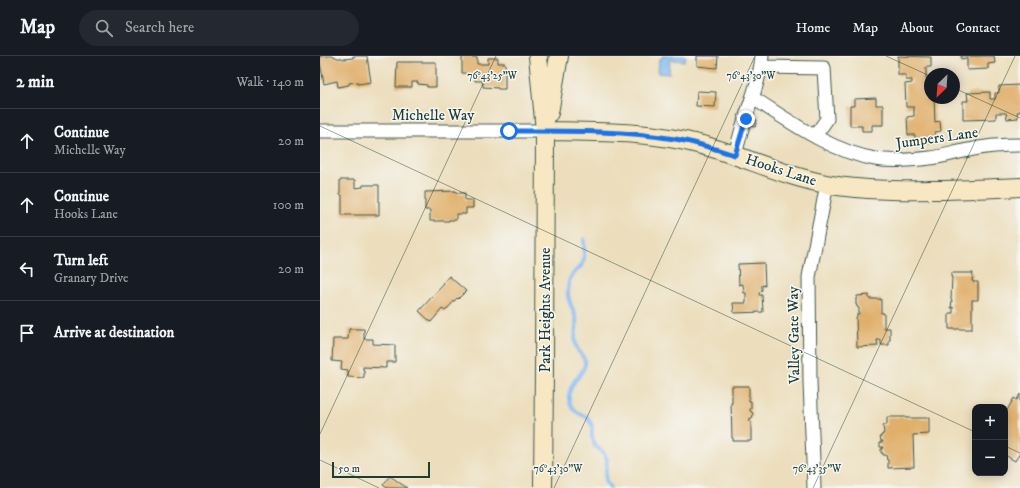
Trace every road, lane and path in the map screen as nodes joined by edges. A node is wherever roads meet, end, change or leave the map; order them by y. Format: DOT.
graph roads {
  1 [pos="538,56"];
  2 [pos="559,56"];
  3 [pos="761,62"];
  4 [pos="753,98"];
  5 [pos="320,131"];
  6 [pos="545,131"];
  7 [pos="815,136"];
  8 [pos="1020,145"];
  9 [pos="735,155"];
  10 [pos="827,184"];
  11 [pos="1020,187"];
  12 [pos="543,488"];
  13 [pos="814,488"];
  1 -- 6 [label="main road, Park Heights Avenue"];
  2 -- 6 [label="main road, Park Heights Avenue"];
  3 -- 4 [label="street"];
  3 -- 7 [label="street"];
  4 -- 7 [label="street, Jumpers Lane"];
  4 -- 9 [label="street"];
  5 -- 6 [label="street, Michelle Way"];
  6 -- 9 [label="main road, Hooks Lane"];
  6 -- 12 [label="main road, Park Heights Avenue"];
  7 -- 8 [label="street, Jumpers Lane"];
  9 -- 10 [label="main road, Hooks Lane"];
  10 -- 11 [label="main road, Hooks Lane"];
  10 -- 13 [label="street, Valley Gate Way"];
}
